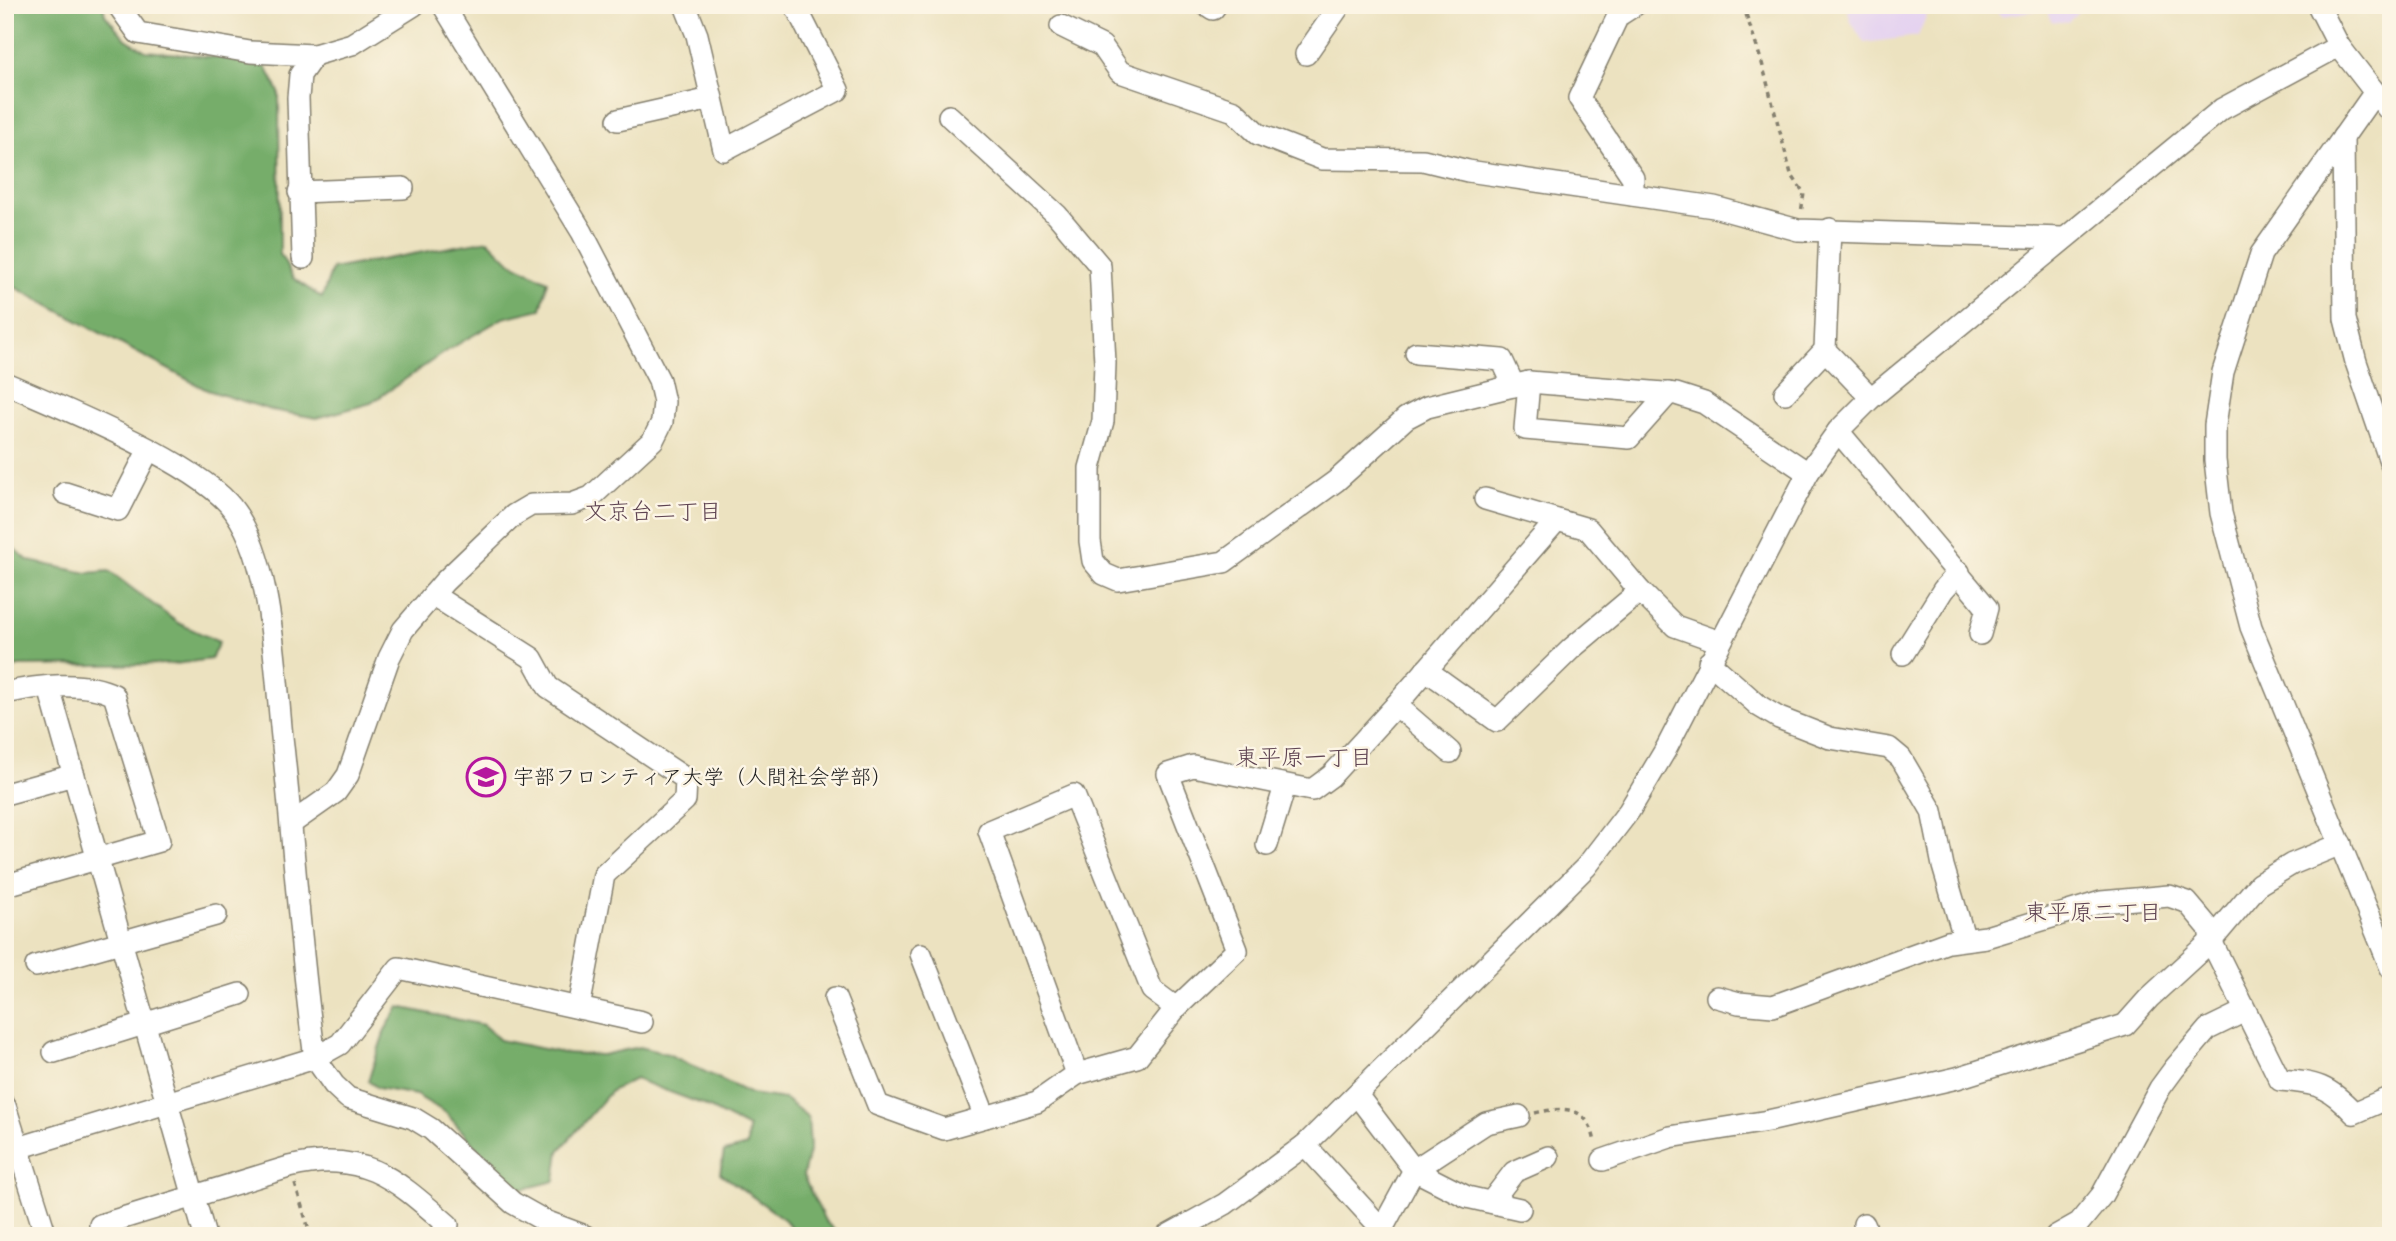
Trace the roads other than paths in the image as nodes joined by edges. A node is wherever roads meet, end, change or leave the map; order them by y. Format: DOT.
graph roads {
  1 [pos="118,5"];
  2 [pos="414,5"];
  3 [pos="443,5"];
  4 [pos="685,5"];
  5 [pos="795,5"];
  6 [pos="1207,5"];
  7 [pos="1216,5"];
  8 [pos="1340,5"];
  9 [pos="1635,5"];
  10 [pos="2318,5"];
  11 [pos="1061,26"];
  12 [pos="2339,46"];
  13 [pos="1306,54"];
  14 [pos="314,55"];
  15 [pos="2375,92"];
  16 [pos="711,99"];
  17 [pos="2391,113"];
  18 [pos="949,116"];
  19 [pos="618,120"];
  20 [pos="2343,137"];
  21 [pos="403,188"];
  22 [pos="299,192"];
  23 [pos="1633,195"];
  24 [pos="1830,229"];
  25 [pos="2062,239"];
  26 [pos="303,258"];
  27 [pos="1825,350"];
  28 [pos="1416,353"];
  29 [pos="5,383"];
  30 [pos="1522,384"];
  31 [pos="1669,393"];
  32 [pos="1785,393"];
  33 [pos="1871,398"];
  34 [pos="1838,431"];
  35 [pos="148,451"];
  36 [pos="2391,464"];
  37 [pos="1808,473"];
  38 [pos="65,493"];
  39 [pos="1485,499"];
  40 [pos="1557,520"];
  41 [pos="1959,572"];
  42 [pos="1640,591"];
  43 [pos="433,595"];
  44 [pos="1980,634"];
  45 [pos="1720,642"];
  46 [pos="1903,654"];
  47 [pos="1709,662"];
  48 [pos="1426,670"];
  49 [pos="49,688"];
  50 [pos="5,693"];
  51 [pos="1396,705"];
  52 [pos="1450,752"];
  53 [pos="74,775"];
  54 [pos="1284,786"];
  55 [pos="5,794"];
  56 [pos="292,823"];
  57 [pos="2341,844"];
  58 [pos="1267,845"];
  59 [pos="98,859"];
  60 [pos="10,884"];
  61 [pos="216,915"];
  62 [pos="1964,937"];
  63 [pos="2211,941"];
  64 [pos="122,942"];
  65 [pos="921,954"];
  66 [pos="36,967"];
  67 [pos="2391,968"];
  68 [pos="240,994"];
  69 [pos="835,998"];
  70 [pos="1717,998"];
  71 [pos="579,1008"];
  72 [pos="1175,1008"];
  73 [pos="2245,1011"];
  74 [pos="642,1022"];
  75 [pos="147,1023"];
  76 [pos="54,1052"];
  77 [pos="315,1058"];
  78 [pos="1077,1073"];
  79 [pos="1357,1095"];
  80 [pos="2391,1097"];
  81 [pos="167,1103"];
  82 [pos="5,1106"];
  83 [pos="1519,1116"];
  84 [pos="985,1117"];
  85 [pos="1305,1145"];
  86 [pos="12,1150"];
  87 [pos="1548,1157"];
  88 [pos="1604,1160"];
  89 [pos="1414,1170"];
  90 [pos="193,1196"];
  91 [pos="1491,1202"];
  92 [pos="1520,1209"];
  93 [pos="100,1225"];
  94 [pos="46,1236"];
  95 [pos="205,1236"];
  96 [pos="440,1236"];
  97 [pos="585,1236"];
  98 [pos="1167,1236"];
  99 [pos="2056,1236"];
  1 -- 14 [label="street"];
  2 -- 14 [label="street"];
  3 -- 43 [label="street"];
  4 -- 16 [label="street"];
  5 -- 16 [label="street"];
  6 -- 7 [label="street"];
  8 -- 13 [label="street"];
  9 -- 23 [label="street"];
  10 -- 12 [label="street"];
  11 -- 23 [label="street"];
  12 -- 15 [label="street"];
  12 -- 25 [label="street"];
  14 -- 22 [label="street"];
  15 -- 17 [label="street"];
  15 -- 20 [label="street"];
  16 -- 19 [label="street"];
  18 -- 30 [label="street"];
  20 -- 36 [label="street"];
  20 -- 57 [label="street"];
  21 -- 22 [label="street"];
  22 -- 26 [label="street"];
  23 -- 24 [label="street"];
  24 -- 25 [label="street"];
  24 -- 27 [label="street"];
  25 -- 33 [label="street"];
  27 -- 32 [label="street"];
  27 -- 33 [label="street"];
  28 -- 30 [label="street"];
  29 -- 35 [label="street"];
  30 -- 31 [label="street"];
  30 -- 31 [label="street"];
  31 -- 37 [label="street"];
  33 -- 34 [label="street"];
  34 -- 37 [label="street"];
  34 -- 41 [label="street"];
  35 -- 38 [label="street"];
  35 -- 56 [label="street"];
  37 -- 45 [label="street"];
  39 -- 40 [label="street"];
  40 -- 42 [label="street"];
  40 -- 48 [label="street"];
  41 -- 44 [label="street"];
  41 -- 46 [label="street"];
  42 -- 45 [label="street"];
  42 -- 48 [label="street"];
  43 -- 56 [label="street"];
  43 -- 71 [label="street"];
  45 -- 47 [label="street"];
  47 -- 62 [label="street"];
  47 -- 79 [label="street"];
  48 -- 51 [label="street"];
  49 -- 50 [label="street"];
  49 -- 53 [label="street"];
  49 -- 59 [label="street"];
  51 -- 52 [label="street"];
  51 -- 54 [label="street"];
  53 -- 55 [label="street"];
  53 -- 59 [label="street"];
  54 -- 58 [label="street"];
  54 -- 72 [label="street"];
  56 -- 77 [label="street"];
  57 -- 63 [label="street"];
  57 -- 67 [label="street"];
  59 -- 60 [label="street"];
  59 -- 64 [label="street"];
  61 -- 64 [label="street"];
  62 -- 63 [label="street"];
  62 -- 70 [label="street"];
  63 -- 73 [label="street"];
  63 -- 88 [label="street"];
  64 -- 66 [label="street"];
  64 -- 75 [label="street"];
  65 -- 84 [label="street"];
  68 -- 75 [label="street"];
  69 -- 84 [label="street"];
  71 -- 74 [label="street"];
  71 -- 77 [label="street"];
  72 -- 78 [label="street"];
  72 -- 78 [label="street"];
  73 -- 80 [label="street"];
  73 -- 99 [label="street"];
  75 -- 76 [label="street"];
  75 -- 81 [label="street"];
  77 -- 81 [label="street"];
  77 -- 97 [label="street"];
  78 -- 84 [label="street"];
  79 -- 85 [label="street"];
  79 -- 89 [label="street"];
  81 -- 86 [label="street"];
  81 -- 90 [label="street"];
  82 -- 86 [label="street"];
  83 -- 89 [label="street"];
  85 -- 89 [label="street"];
  85 -- 98 [label="street"];
  86 -- 94 [label="street"];
  87 -- 91 [label="street"];
  89 -- 91 [label="street"];
  90 -- 93 [label="street"];
  90 -- 95 [label="street"];
  90 -- 96 [label="street"];
  91 -- 92 [label="street"];
}
